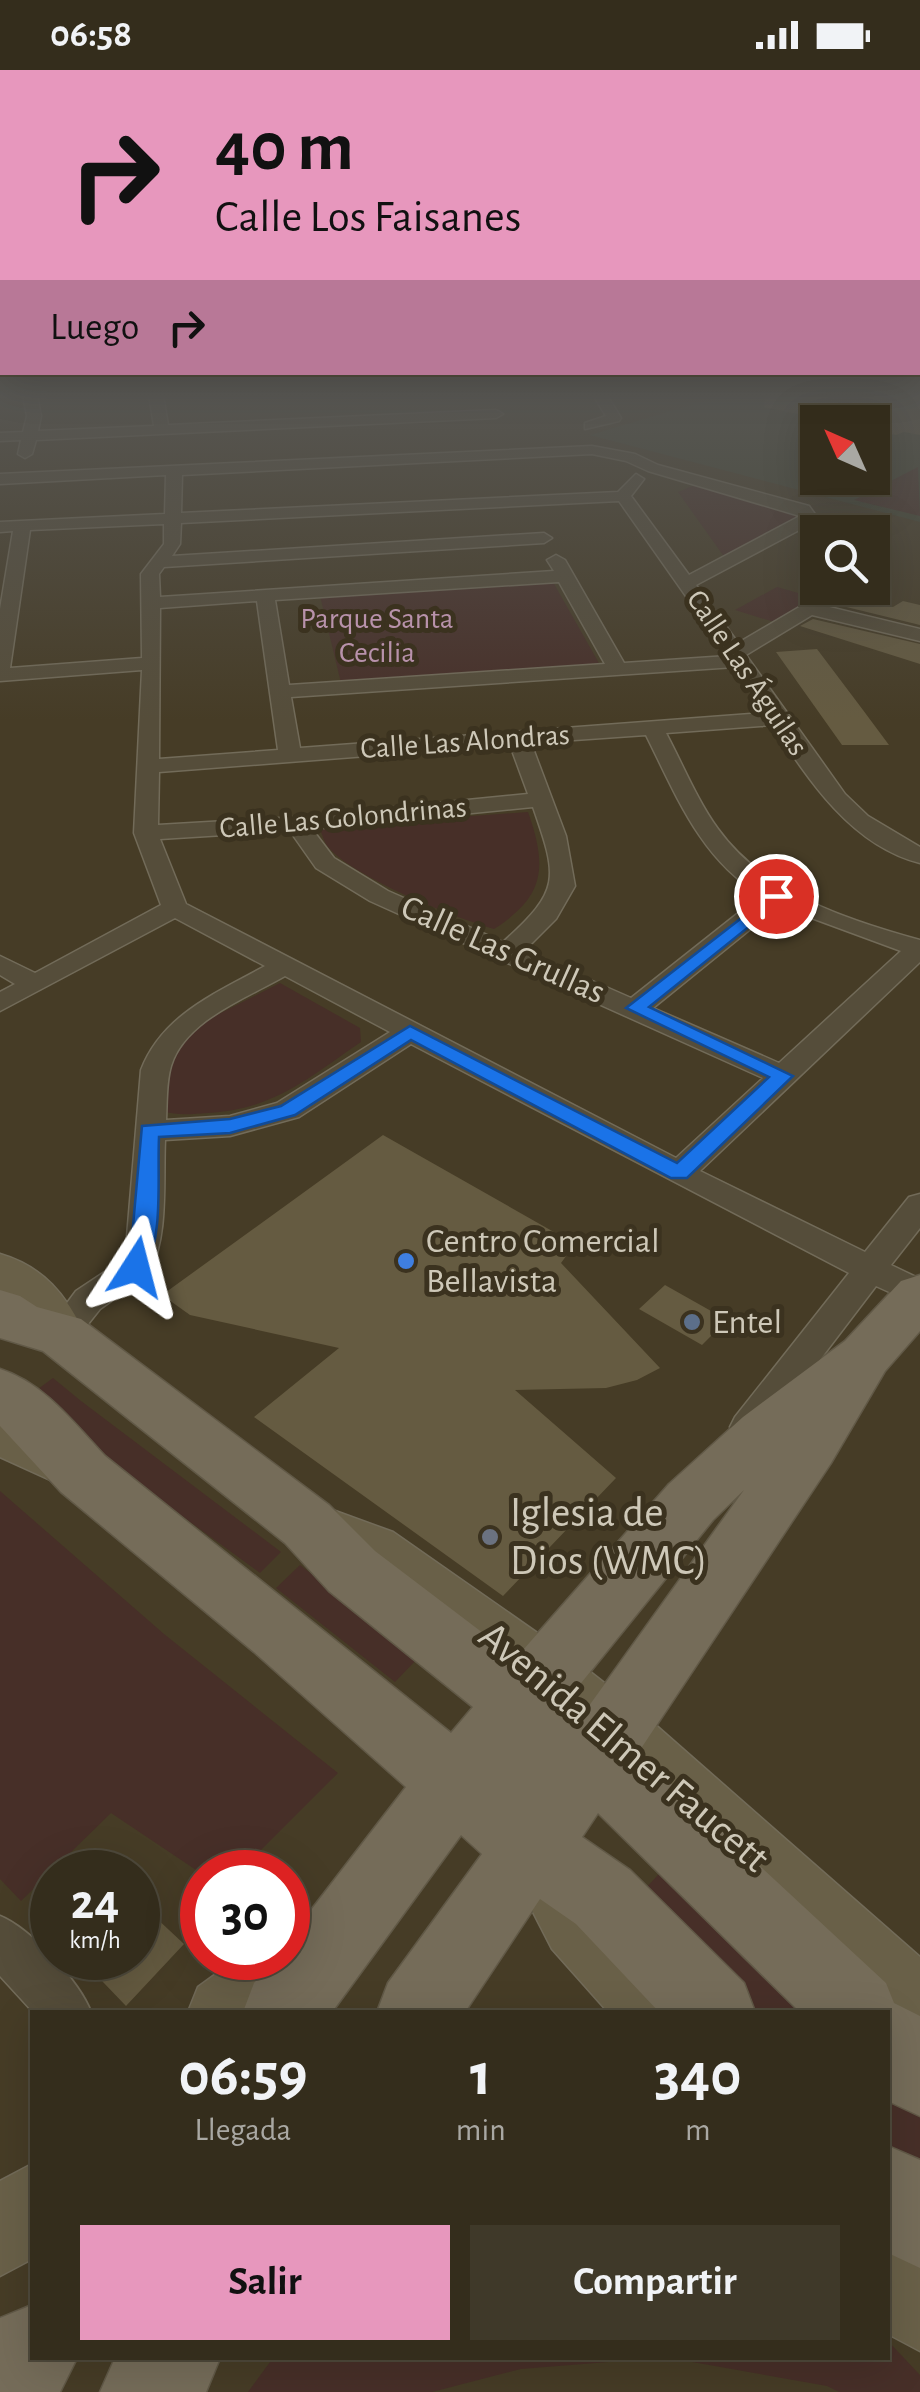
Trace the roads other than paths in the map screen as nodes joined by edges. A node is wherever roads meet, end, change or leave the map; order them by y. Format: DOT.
graph roads {
  1 [pos="175,503"];
  2 [pos="476,503"];
  3 [pos="525,503"];
  4 [pos="628,503"];
  5 [pos="786,503"];
  6 [pos="175,518"];
  7 [pos="22,526"];
  8 [pos="0,527"];
  9 [pos="544,538"];
  10 [pos="159,562"];
  11 [pos="565,576"];
  12 [pos="686,583"];
  13 [pos="266,595"];
  14 [pos="150,602"];
  15 [pos="920,635"];
  16 [pos="739,657"];
  17 [pos="152,663"];
  18 [pos="618,670"];
  19 [pos="0,672"];
  20 [pos="281,692"];
  21 [pos="780,718"];
  22 [pos="653,728"];
  23 [pos="518,738"];
  24 [pos="290,755"];
  25 [pos="149,766"];
  26 [pos="539,800"];
  27 [pos="296,824"];
  28 [pos="146,833"];
  29 [pos="920,856"];
  30 [pos="776,896"];
  31 [pos="174,908"];
  32 [pos="919,948"];
  33 [pos="508,951"];
  34 [pos="0,964"];
  35 [pos="284,966"];
  36 [pos="35,984"];
  37 [pos="0,1002"];
  38 [pos="636,1008"];
  39 [pos="410,1032"];
  40 [pos="783,1076"];
  41 [pos="149,1131"];
  42 [pos="679,1173"];
  43 [pos="920,1205"];
  44 [pos="869,1268"];
  45 [pos="0,1271"];
  46 [pos="920,1294"];
  47 [pos="0,1310"];
  48 [pos="61,1334"];
  49 [pos="865,1356"];
  50 [pos="0,1392"];
  51 [pos="0,1433"];
  52 [pos="83,1474"];
  53 [pos="691,1502"];
  54 [pos="533,1686"];
  55 [pos="603,1743"];
  56 [pos="456,1781"];
  57 [pos="532,1848"];
  58 [pos="358,1908"];
  59 [pos="0,1940"];
  60 [pos="920,2002"];
  61 [pos="64,2010"];
  62 [pos="225,2010"];
  63 [pos="284,2010"];
  64 [pos="418,2010"];
  65 [pos="652,2010"];
  66 [pos="713,2010"];
  67 [pos="855,2010"];
  68 [pos="890,2044"];
  69 [pos="920,2074"];
  70 [pos="890,2192"];
  71 [pos="30,2204"];
  72 [pos="920,2223"];
  73 [pos="0,2238"];
  74 [pos="890,2277"];
  75 [pos="920,2312"];
  76 [pos="30,2355"];
  77 [pos="172,2360"];
  78 [pos="3,2392"];
  79 [pos="148,2392"];
  1 -- 6 [label="street"];
  2 -- 6 [label="street"];
  3 -- 9 [label="street"];
  4 -- 12 [label="street, Calle Las Águilas"];
  5 -- 12 [label="street"];
  6 -- 7 [label="street"];
  6 -- 10 [label="street"];
  7 -- 8 [label="street"];
  7 -- 19 [label="street"];
  9 -- 10 [label="street"];
  9 -- 11 [label="street"];
  10 -- 14 [label="street"];
  11 -- 13 [label="street"];
  11 -- 18 [label="street"];
  12 -- 16 [label="street, Calle Las Águilas"];
  13 -- 14 [label="street"];
  13 -- 20 [label="street"];
  14 -- 17 [label="street"];
  15 -- 16 [label="street"];
  16 -- 18 [label="street"];
  16 -- 21 [label="street, Calle Las Águilas"];
  17 -- 19 [label="street"];
  17 -- 25 [label="street"];
  18 -- 20 [label="street"];
  20 -- 24 [label="street"];
  21 -- 22 [label="street, Calle Las Alondras"];
  21 -- 29 [label="street, Calle Las Águilas"];
  22 -- 23 [label="street, Calle Las Alondras"];
  22 -- 30 [label="street"];
  23 -- 24 [label="street, Calle Las Alondras"];
  23 -- 26 [label="street"];
  24 -- 25 [label="street, Calle Las Alondras"];
  25 -- 28 [label="street"];
  26 -- 27 [label="street, Calle Las Golondrinas"];
  26 -- 33 [label="street"];
  27 -- 28 [label="street, Calle Las Golondrinas"];
  27 -- 33 [label="street, Calle Las Grullas"];
  28 -- 31 [label="street"];
  30 -- 32 [label="street"];
  30 -- 38 [label="street"];
  31 -- 35 [label="street"];
  31 -- 36 [label="street"];
  32 -- 40 [label="street"];
  33 -- 38 [label="street, Calle Las Grullas"];
  34 -- 36 [label="street"];
  35 -- 39 [label="street"];
  35 -- 41 [label="street"];
  36 -- 37 [label="street"];
  38 -- 40 [label="street, Calle Las Grullas"];
  39 -- 41 [label="street"];
  39 -- 42 [label="street"];
  40 -- 42 [label="street"];
  41 -- 48 [label="street"];
  42 -- 44 [label="street"];
  43 -- 44 [label="street"];
  44 -- 46 [label="street"];
  44 -- 53 [label="street"];
  45 -- 48 [label="main road, Avenida Elmer Faucett"];
  46 -- 49 [label="main road"];
  47 -- 48 [label="main road, Avenida Elmer Faucett"];
  48 -- 54 [label="main road, Avenida Elmer Faucett"];
  49 -- 53 [label="main road"];
  49 -- 55 [label="main road"];
  50 -- 52 [label="main road"];
  51 -- 52 [label="main road"];
  52 -- 56 [label="main road"];
  53 -- 54 [label="main road"];
  54 -- 55 [label="main road, Avenida Elmer Faucett"];
  54 -- 56 [label="main road"];
  54 -- 57 [label="main road"];
  55 -- 57 [label="main road"];
  55 -- 60 [label="main road, Avenida Elmer Faucett"];
  55 -- 67 [label="main road, Avenida Elmer Faucett"];
  56 -- 57 [label="main road"];
  56 -- 58 [label="main road"];
  57 -- 64 [label="main road"];
  57 -- 65 [label="main road"];
  57 -- 66 [label="main road"];
  58 -- 62 [label="main road"];
  58 -- 63 [label="main road"];
  59 -- 61 [label="street"];
  68 -- 69 [label="main road"];
  70 -- 72 [label="main road"];
  71 -- 73 [label="main road"];
  74 -- 75 [label="main road"];
  76 -- 78 [label="main road"];
  77 -- 79 [label="main road"];
}
